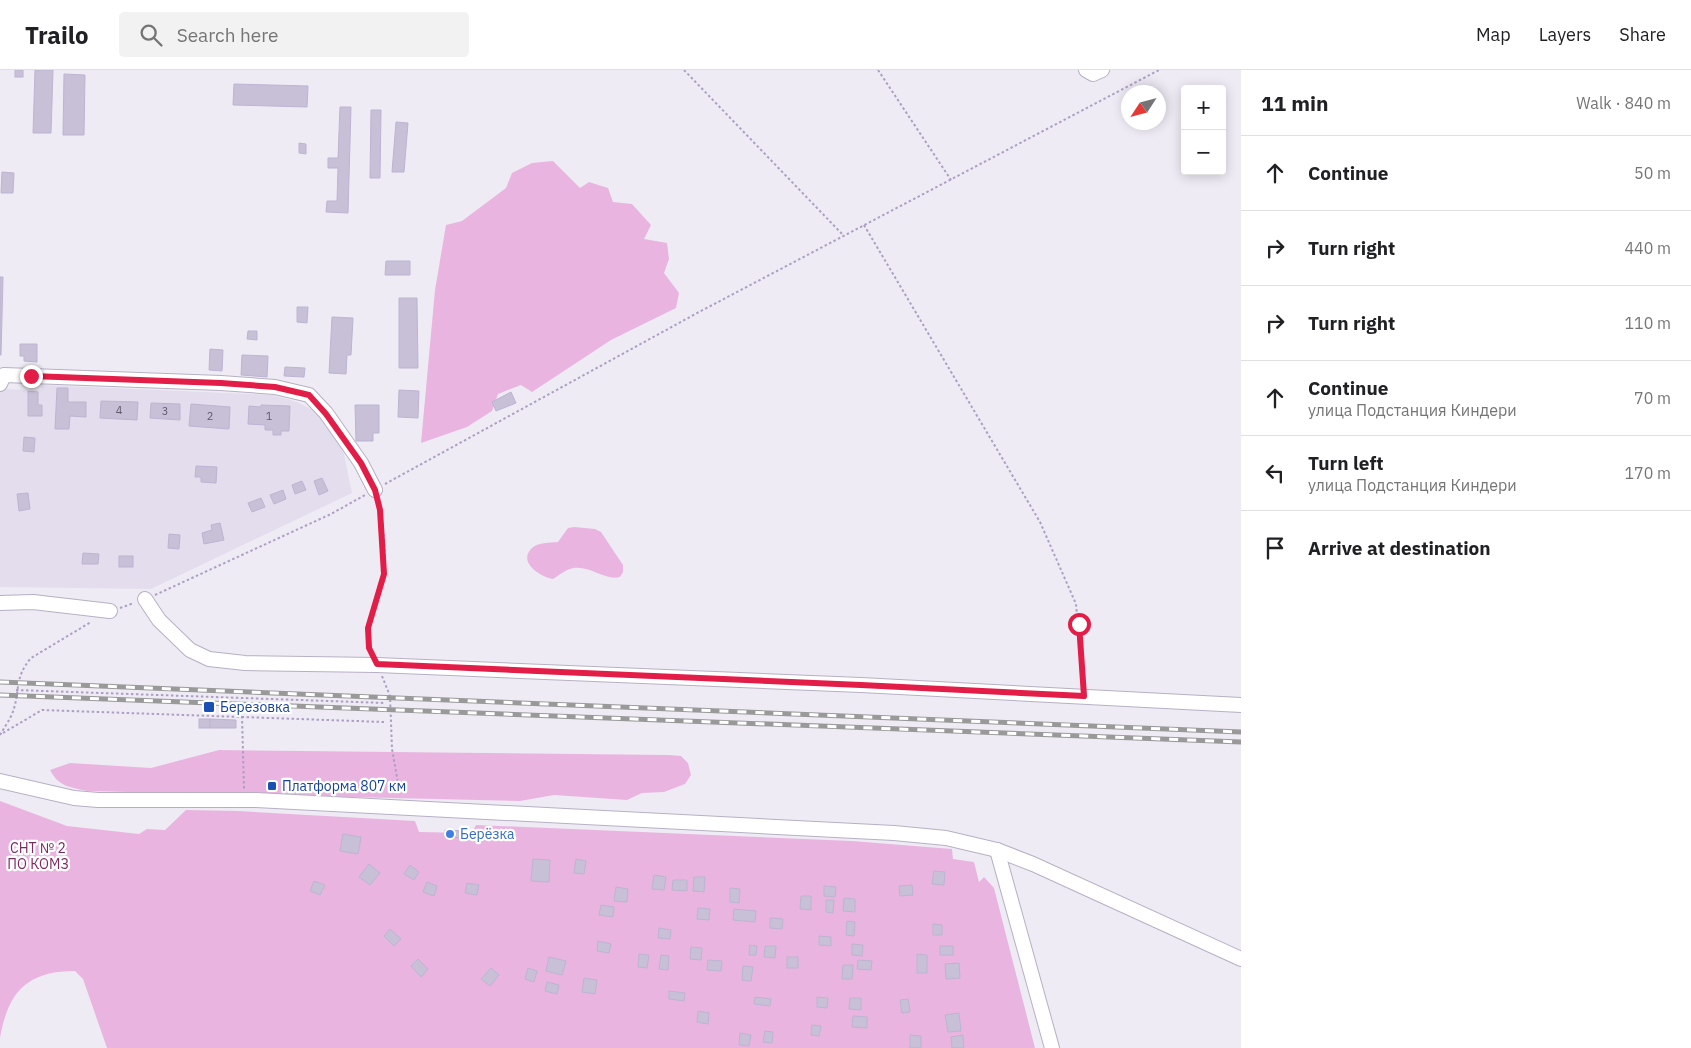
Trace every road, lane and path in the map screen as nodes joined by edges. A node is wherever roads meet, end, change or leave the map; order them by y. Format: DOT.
graph roads {
  1 [pos="684,70"];
  2 [pos="878,70"];
  3 [pos="1086,70"];
  4 [pos="1102,70"];
  5 [pos="1158,70"];
  6 [pos="951,180"];
  7 [pos="864,225"];
  8 [pos="844,236"];
  9 [pos="0,384"];
  10 [pos="375,490"];
  11 [pos="145,599"];
  12 [pos="0,603"];
  13 [pos="110,611"];
  14 [pos="377,664"];
  15 [pos="16,690"];
  16 [pos="1084,696"];
  17 [pos="385,703"];
  18 [pos="1241,705"];
  19 [pos="242,716"];
  20 [pos="384,722"];
  21 [pos="0,735"];
  22 [pos="0,781"];
  23 [pos="244,800"];
  24 [pos="402,807"];
  25 [pos="997,850"];
  26 [pos="1241,959"];
  27 [pos="1052,1048"];
  1 -- 8 [label="path"];
  2 -- 6 [label="path"];
  3 -- 4 [label="street"];
  5 -- 6 [label="path"];
  6 -- 7 [label="path"];
  7 -- 8 [label="path"];
  7 -- 16 [label="path"];
  8 -- 10 [label="path"];
  9 -- 10 [label="street"];
  10 -- 11 [label="path"];
  10 -- 14 [label="path"];
  11 -- 13 [label="path"];
  11 -- 14 [label="street"];
  12 -- 13 [label="street"];
  13 -- 15 [label="path"];
  14 -- 16 [label="street"];
  14 -- 24 [label="path"];
  15 -- 17 [label="path"];
  15 -- 21 [label="path"];
  16 -- 18 [label="street"];
  19 -- 20 [label="path"];
  19 -- 21 [label="path"];
  19 -- 23 [label="path"];
  22 -- 23 [label="street"];
  23 -- 24 [label="street"];
  24 -- 25 [label="street"];
  25 -- 26 [label="street"];
  25 -- 27 [label="street"];
}
